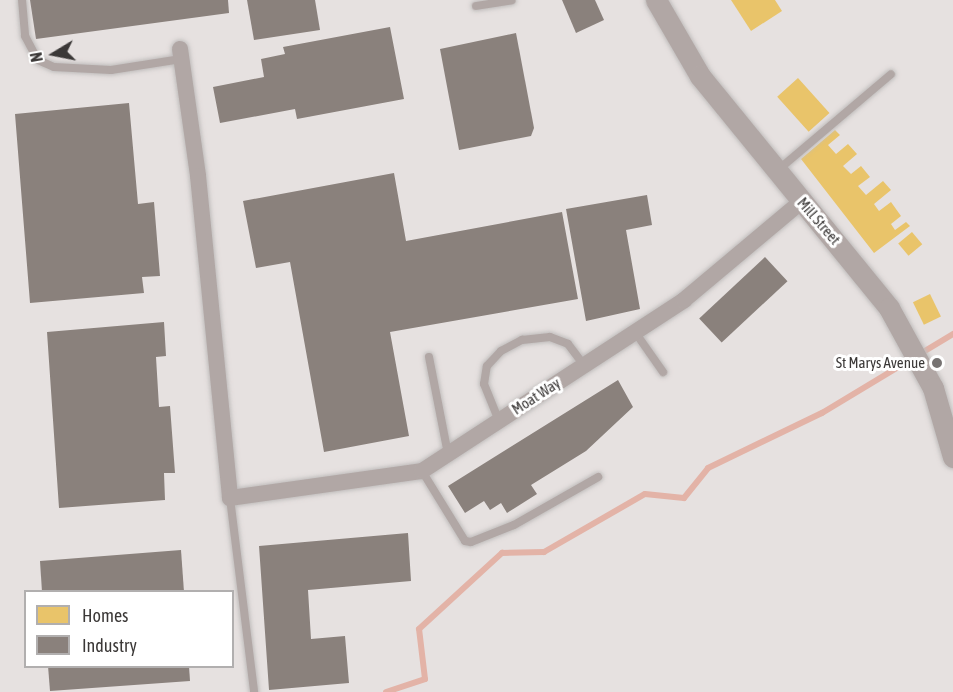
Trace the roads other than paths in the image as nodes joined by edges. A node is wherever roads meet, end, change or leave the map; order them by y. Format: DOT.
graph roads {
  1 [pos="22,0"];
  2 [pos="512,0"];
  3 [pos="656,0"];
  4 [pos="476,6"];
  5 [pos="180,54"];
  6 [pos="891,74"];
  7 [pos="778,170"];
  8 [pos="802,201"];
  9 [pos="635,332"];
  10 [pos="429,357"];
  11 [pos="584,365"];
  12 [pos="663,372"];
  13 [pos="499,421"];
  14 [pos="448,454"];
  15 [pos="953,457"];
  16 [pos="422,471"];
  17 [pos="598,477"];
  18 [pos="230,498"];
  19 [pos="254,692"];
  1 -- 5 [label="lane"];
  2 -- 4 [label="lane"];
  3 -- 7 [label="street, Mill Street"];
  5 -- 18 [label="street"];
  6 -- 7 [label="lane"];
  7 -- 8 [label="street, Mill Street"];
  8 -- 9 [label="street, Moat Way"];
  8 -- 15 [label="street, Mill Street"];
  9 -- 11 [label="street, Moat Way"];
  9 -- 12 [label="lane"];
  10 -- 14 [label="lane"];
  11 -- 13 [label="street, Moat Way"];
  11 -- 13 [label="lane"];
  13 -- 14 [label="street, Moat Way"];
  14 -- 16 [label="street, Moat Way"];
  16 -- 17 [label="lane"];
  16 -- 18 [label="street, Moat Way"];
  18 -- 19 [label="lane"];
}
